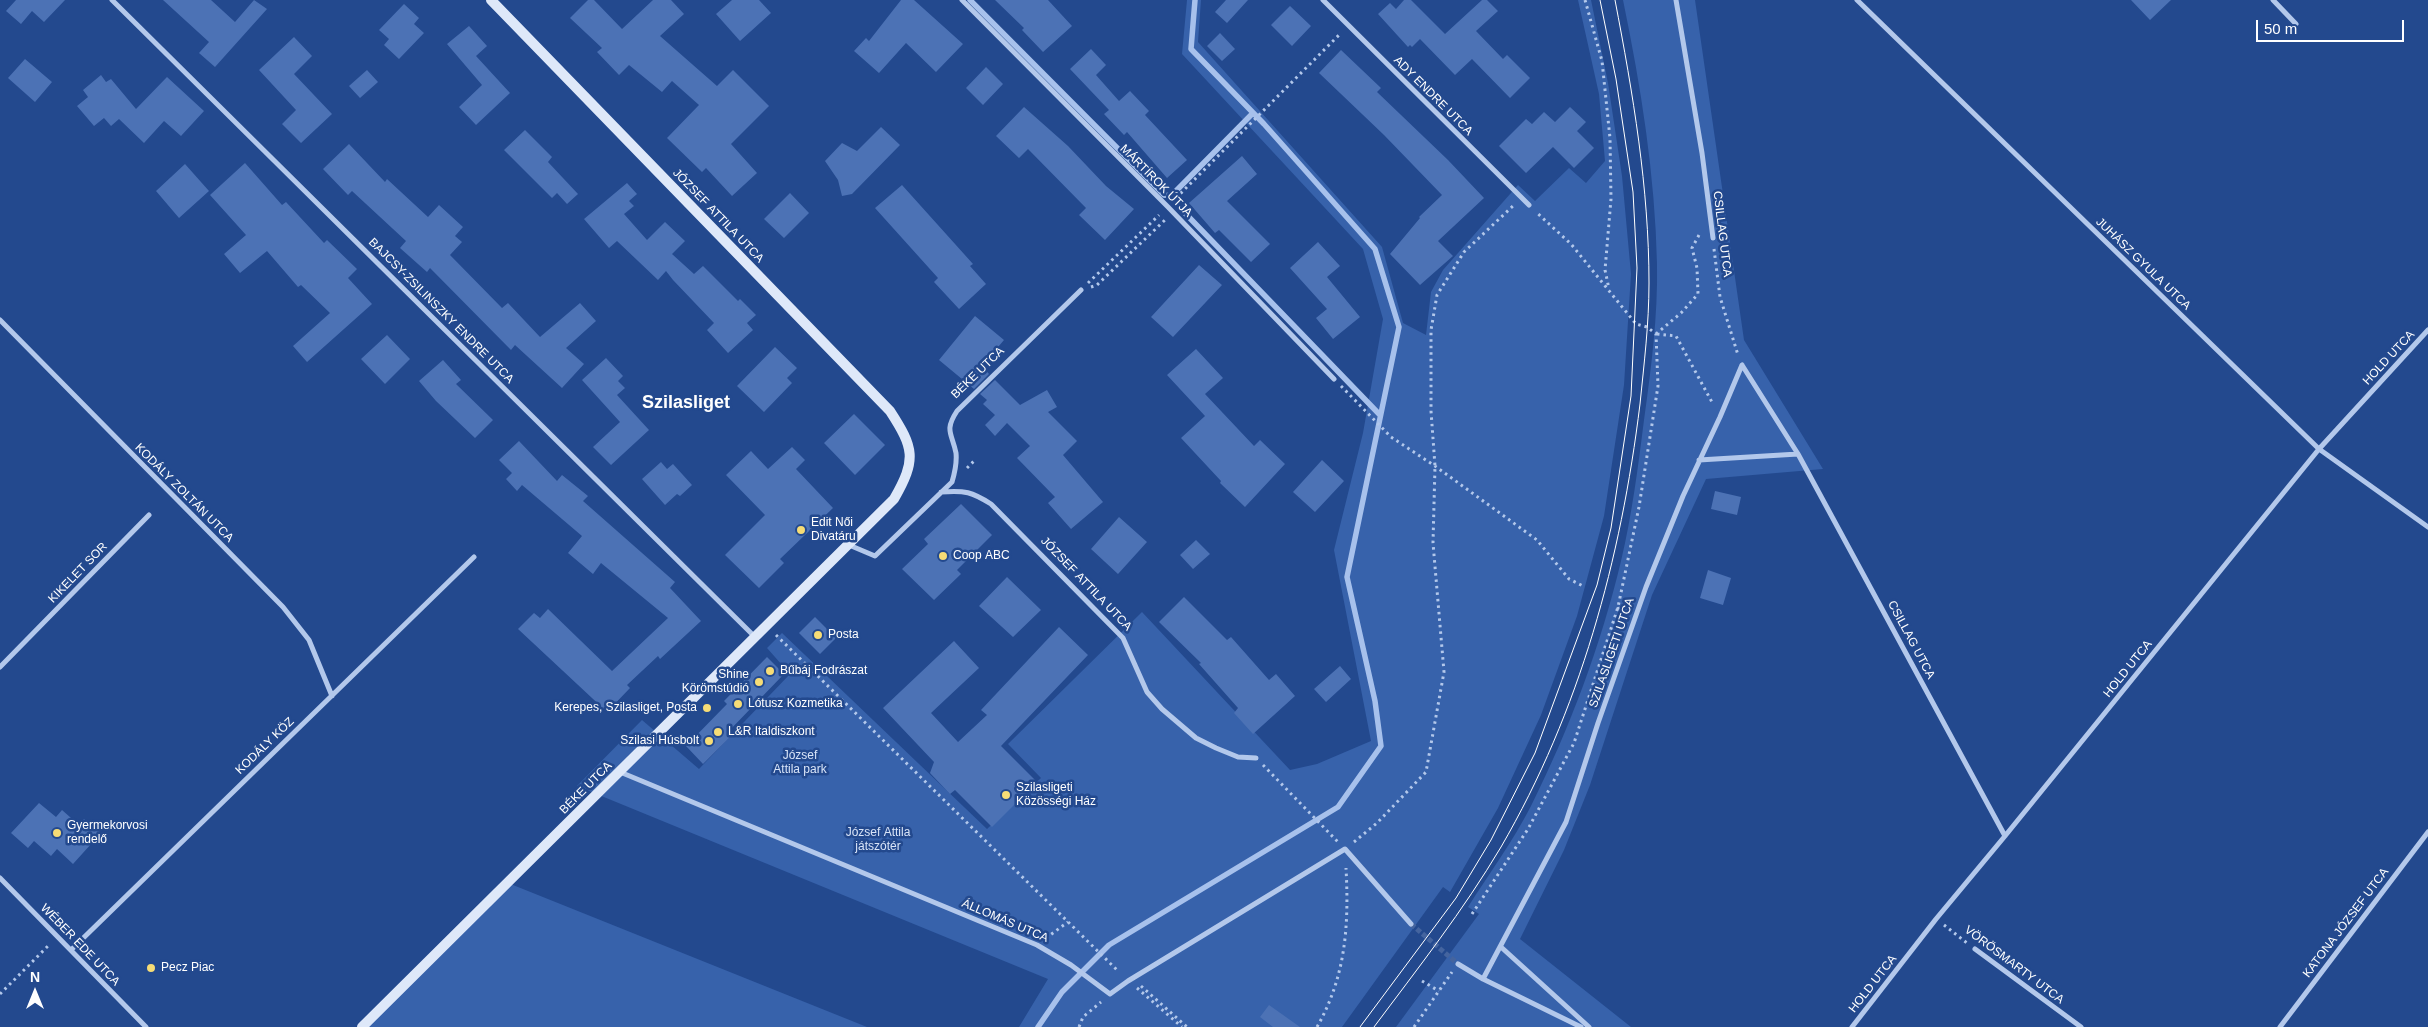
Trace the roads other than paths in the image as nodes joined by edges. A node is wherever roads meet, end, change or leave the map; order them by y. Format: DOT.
graph roads {
  1 [pos="112,0"];
  2 [pos="491,0"];
  3 [pos="962,0"];
  4 [pos="1324,0"];
  5 [pos="1676,0"];
  6 [pos="1857,0"];
  7 [pos="2273,0"];
  8 [pos="2296,24"];
  9 [pos="1529,205"];
  10 [pos="1713,238"];
  11 [pos="1081,290"];
  12 [pos="0,320"];
  13 [pos="2428,330"];
  14 [pos="1742,365"];
  15 [pos="1334,379"];
  16 [pos="2319,449"];
  17 [pos="1798,454"];
  18 [pos="910,460"];
  19 [pos="1699,460"];
  20 [pos="941,492"];
  21 [pos="149,515"];
  22 [pos="2428,526"];
  23 [pos="849,545"];
  24 [pos="474,556"];
  25 [pos="756,637"];
  26 [pos="0,667"];
  27 [pos="332,696"];
  28 [pos="1256,758"];
  29 [pos="620,772"];
  30 [pos="2428,832"];
  31 [pos="2005,836"];
  32 [pos="0,878"];
  33 [pos="1411,924"];
  34 [pos="1501,947"];
  35 [pos="71,950"];
  36 [pos="1976,950"];
  37 [pos="1458,964"];
  38 [pos="1483,979"];
  39 [pos="146,1027"];
  40 [pos="362,1027"];
  41 [pos="1581,1027"];
  42 [pos="1589,1027"];
  43 [pos="1852,1027"];
  44 [pos="2081,1027"];
  45 [pos="2280,1027"];
  1 -- 25 [label="street, BAJCSY-ZSILINSZKY ENDRE UTCA"];
  2 -- 18 [label="street, JÓZSEF ATTILA UTCA"];
  3 -- 15 [label="street, MÁRTÍROK ÚTJA"];
  4 -- 9 [label="street, ADY ENDRE UTCA"];
  5 -- 10 [label="street, CSILLAG UTCA"];
  6 -- 16 [label="street, JUHÁSZ GYULA UTCA"];
  7 -- 8 [label="street"];
  11 -- 20 [label="street, BÉKE UTCA"];
  12 -- 27 [label="street, KODÁLY ZOLTÁN UTCA"];
  13 -- 16 [label="street, HOLD UTCA"];
  14 -- 17 [label="street, CSILLAG UTCA"];
  14 -- 19 [label="street, SZILASLIGETI UTCA"];
  16 -- 22 [label="street, JUHÁSZ GYULA UTCA"];
  16 -- 31 [label="street, HOLD UTCA"];
  17 -- 19 [label="street"];
  17 -- 31 [label="street, CSILLAG UTCA"];
  18 -- 23 [label="street, BÉKE UTCA"];
  19 -- 34 [label="street, SZILASLIGETI UTCA"];
  20 -- 23 [label="street, BÉKE UTCA"];
  20 -- 28 [label="street, JÓZSEF ATTILA UTCA"];
  21 -- 26 [label="street, KIKELET SOR"];
  23 -- 25 [label="street, BÉKE UTCA"];
  24 -- 27 [label="street, KODÁLY KÖZ"];
  25 -- 29 [label="street, BÉKE UTCA"];
  27 -- 35 [label="street, KODÁLY KÖZ"];
  29 -- 33 [label="street, ÁLLOMÁS UTCA"];
  29 -- 40 [label="street, BÉKE UTCA"];
  30 -- 45 [label="street, KATONA JÓZSEF UTCA"];
  31 -- 43 [label="street, HOLD UTCA"];
  32 -- 35 [label="street, WÉBER EDE UTCA"];
  34 -- 38 [label="street, SZILASLIGETI UTCA"];
  34 -- 42 [label="street"];
  35 -- 39 [label="street, WÉBER EDE UTCA"];
  36 -- 44 [label="street, VÖRÖSMARTY UTCA"];
  37 -- 38 [label="street"];
  38 -- 41 [label="street"];
}
